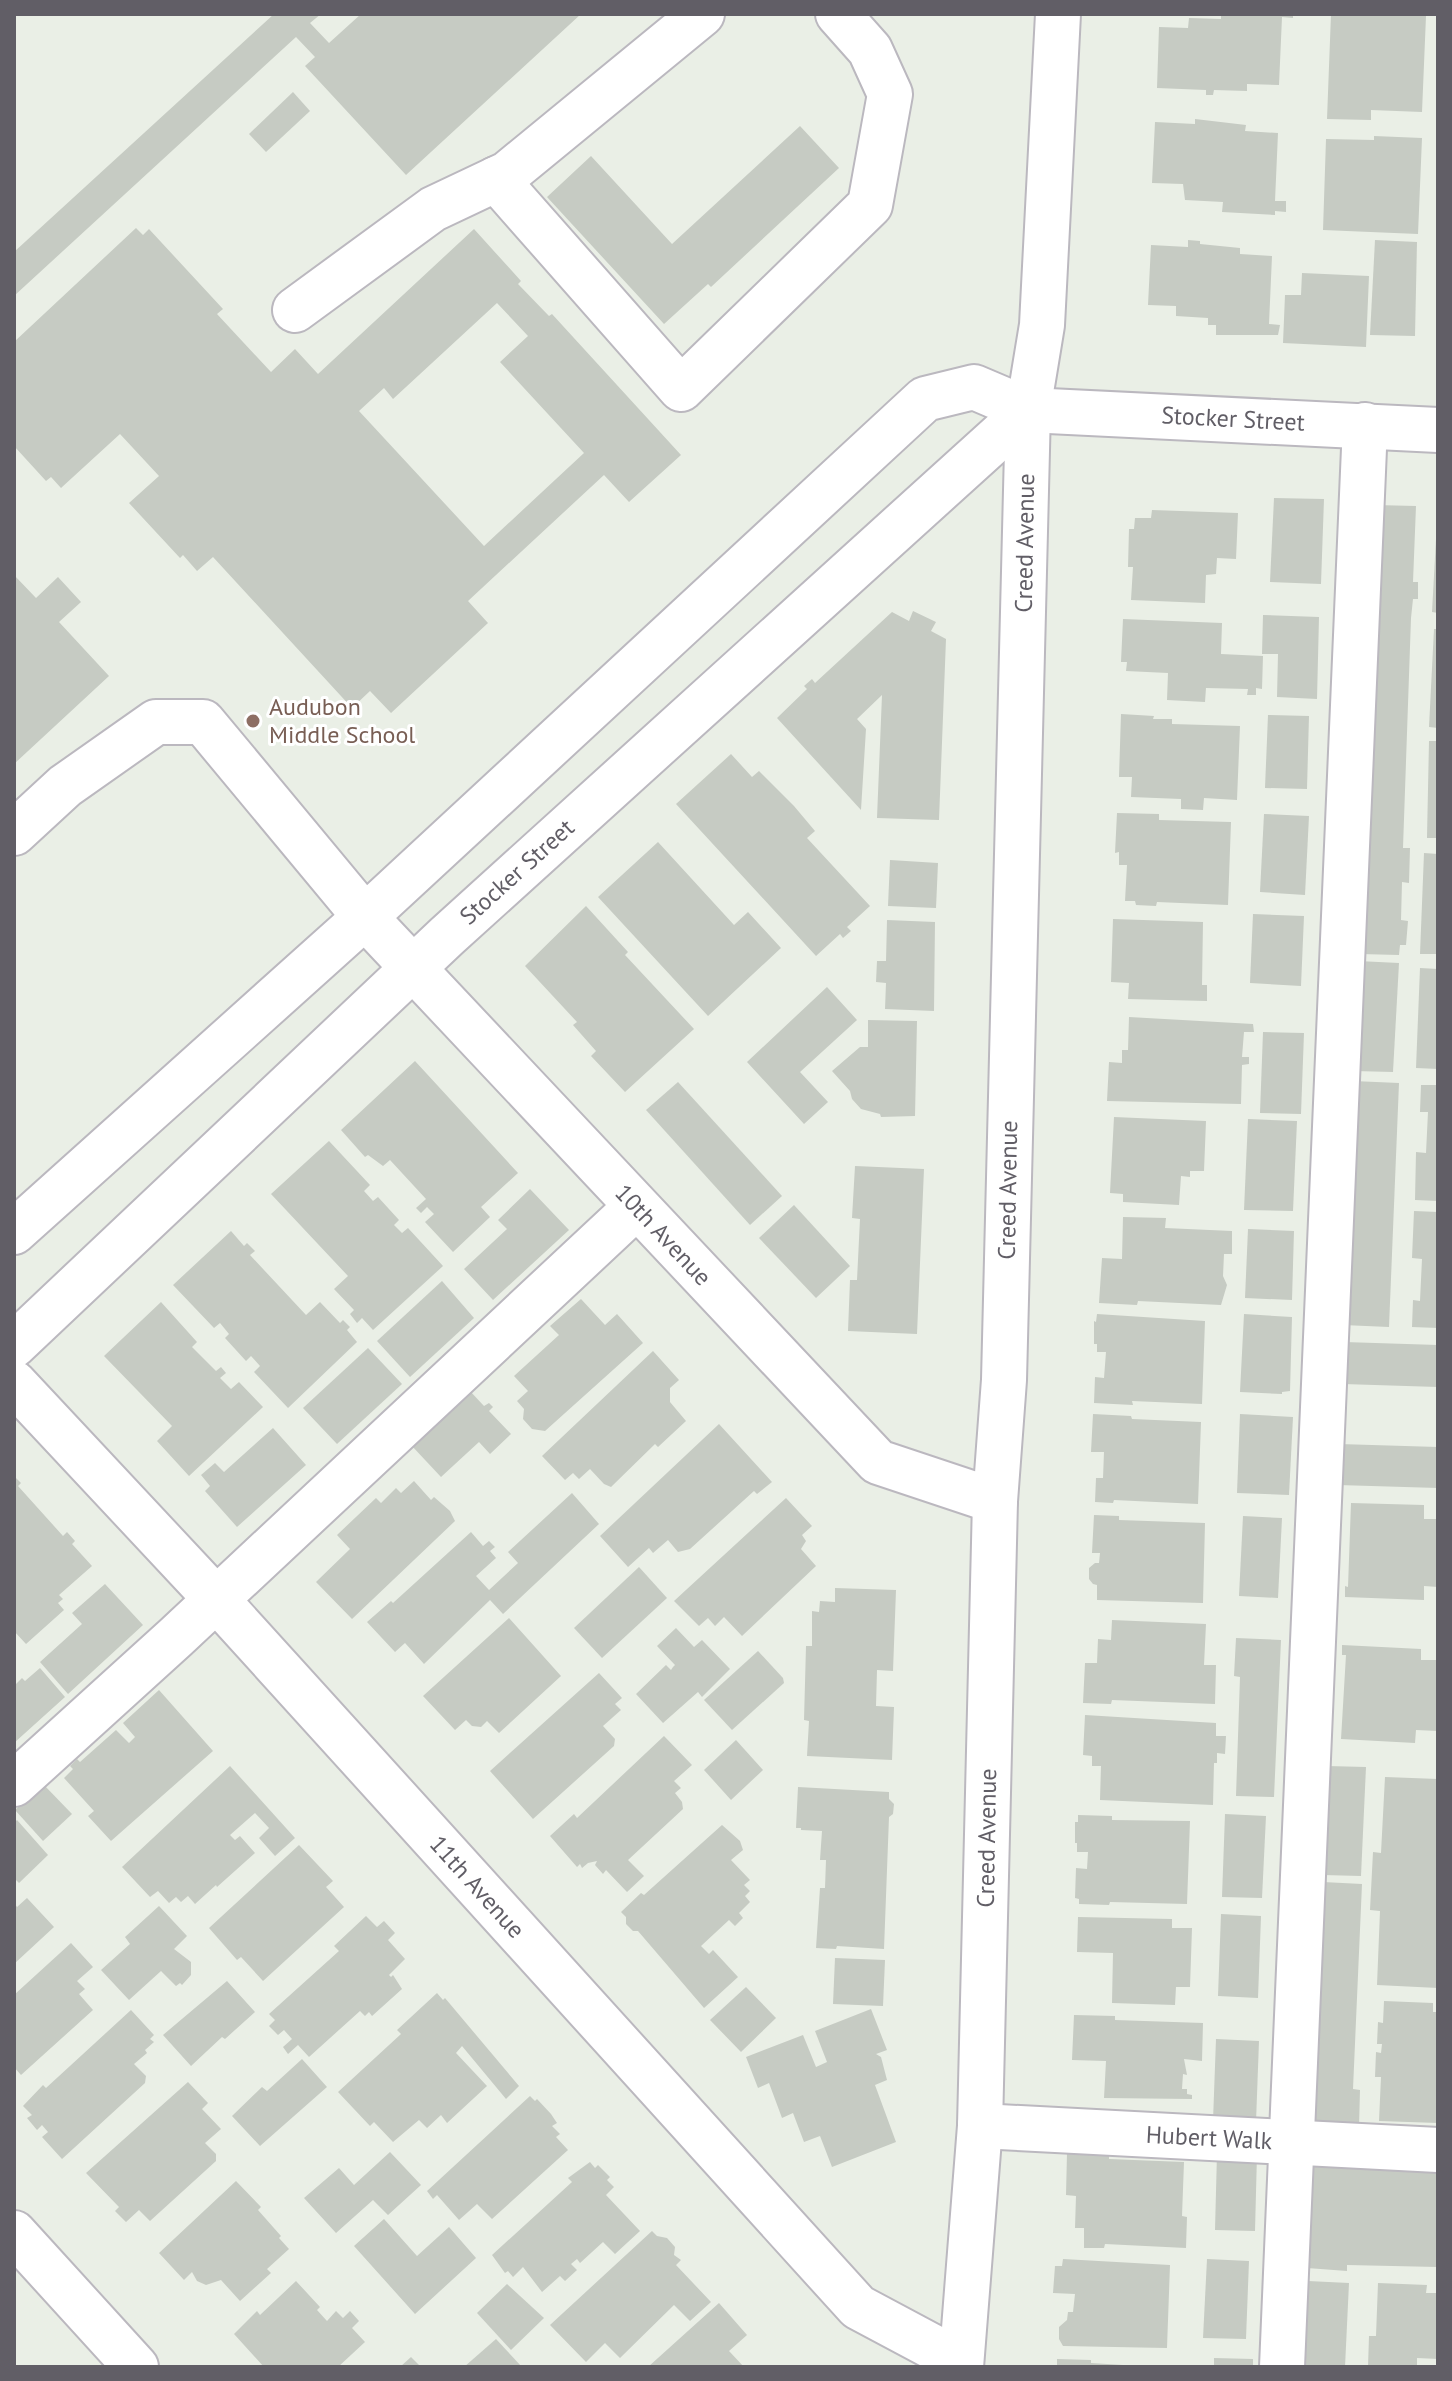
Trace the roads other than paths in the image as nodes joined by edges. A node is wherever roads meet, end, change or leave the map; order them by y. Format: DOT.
graph roads {
  1 [pos="702,14"];
  2 [pos="838,14"];
  3 [pos="1058,14"];
  4 [pos="496,179"];
  5 [pos="295,310"];
  6 [pos="1028,410"];
  7 [pos="1365,425"];
  8 [pos="1438,430"];
  9 [pos="14,833"];
  10 [pos="365,917"];
  11 [pos="412,968"];
  12 [pos="636,1207"];
  13 [pos="14,1232"];
  14 [pos="14,1345"];
  15 [pos="14,1383"];
  16 [pos="995,1501"];
  17 [pos="216,1599"];
  18 [pos="14,1784"];
  19 [pos="980,2126"];
  20 [pos="1292,2142"];
  21 [pos="1438,2150"];
  22 [pos="14,2233"];
  23 [pos="961,2365"];
  24 [pos="136,2367"];
  25 [pos="1282,2367"];
  1 -- 4 [label="street"];
  2 -- 4 [label="street"];
  3 -- 6 [label="street, Creed Avenue"];
  4 -- 5 [label="street"];
  6 -- 7 [label="street, Stocker Street"];
  6 -- 10 [label="street, Stocker Street"];
  6 -- 11 [label="street, Stocker Street"];
  6 -- 16 [label="street, Creed Avenue"];
  7 -- 8 [label="street, Stocker Street"];
  7 -- 20 [label="street"];
  9 -- 10 [label="street, 10th Avenue"];
  10 -- 11 [label="street, 10th Avenue"];
  10 -- 13 [label="street, Stocker Street"];
  11 -- 12 [label="street, 10th Avenue"];
  11 -- 14 [label="street, Stocker Street"];
  12 -- 16 [label="street, 10th Avenue"];
  12 -- 17 [label="street"];
  15 -- 17 [label="street, 11th Avenue"];
  16 -- 19 [label="street, Creed Avenue"];
  17 -- 18 [label="street"];
  17 -- 23 [label="street, 11th Avenue"];
  19 -- 20 [label="street, Hubert Walk"];
  19 -- 23 [label="street, Creed Avenue"];
  20 -- 21 [label="street, Hubert Walk"];
  20 -- 25 [label="street"];
  22 -- 24 [label="street"];
}
